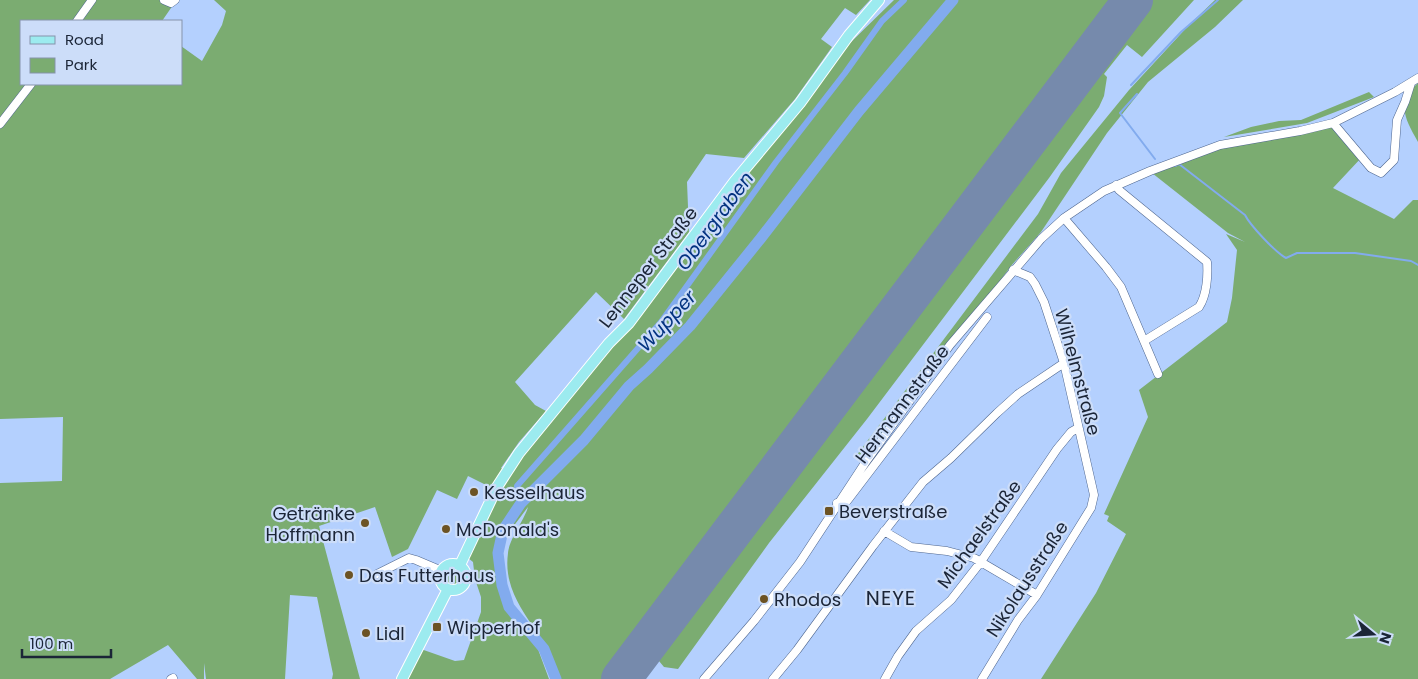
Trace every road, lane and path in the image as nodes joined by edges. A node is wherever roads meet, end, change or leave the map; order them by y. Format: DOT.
graph roads {
  1 [pos="92,0"];
  2 [pos="164,0"];
  3 [pos="175,0"];
  4 [pos="879,0"];
  5 [pos="78,20"];
  6 [pos="1414,80"];
  7 [pos="30,85"];
  8 [pos="1333,122"];
  9 [pos="0,124"];
  10 [pos="1116,185"];
  11 [pos="1064,218"];
  12 [pos="1013,270"];
  13 [pos="987,317"];
  14 [pos="1144,341"];
  15 [pos="1064,363"];
  16 [pos="1158,374"];
  17 [pos="1078,428"];
  18 [pos="1094,495"];
  19 [pos="837,503"];
  20 [pos="884,531"];
  21 [pos="980,564"];
  22 [pos="460,565"];
  23 [pos="442,571"];
  24 [pos="377,574"];
  25 [pos="448,588"];
  26 [pos="1037,595"];
  27 [pos="402,679"];
  28 [pos="704,679"];
  29 [pos="773,679"];
  30 [pos="885,679"];
  31 [pos="982,679"];
  1 -- 5 [label="street"];
  2 -- 3 [label="street"];
  4 -- 22 [label="main road, Lenneper Straße"];
  6 -- 8 [label="street"];
  6 -- 8 [label="street"];
  7 -- 9 [label="street"];
  8 -- 10 [label="street"];
  10 -- 11 [label="street"];
  10 -- 14 [label="street"];
  11 -- 12 [label="street"];
  11 -- 14 [label="street"];
  12 -- 15 [label="street, Wilhelmstraße"];
  12 -- 19 [label="street"];
  13 -- 19 [label="street, Hermannstraße"];
  14 -- 16 [label="street"];
  15 -- 17 [label="street, Wilhelmstraße"];
  15 -- 20 [label="street"];
  17 -- 18 [label="street, Wilhelmstraße"];
  17 -- 21 [label="street, Michaelstraße"];
  18 -- 26 [label="street, Nikolausstraße"];
  19 -- 28 [label="street"];
  20 -- 21 [label="street"];
  20 -- 29 [label="street"];
  21 -- 26 [label="street"];
  21 -- 30 [label="street, Michaelstraße"];
  22 -- 23 [label="main road"];
  22 -- 25 [label="main road"];
  23 -- 24 [label="street"];
  23 -- 25 [label="main road"];
  25 -- 27 [label="main road"];
  26 -- 31 [label="street, Nikolausstraße"];
}
